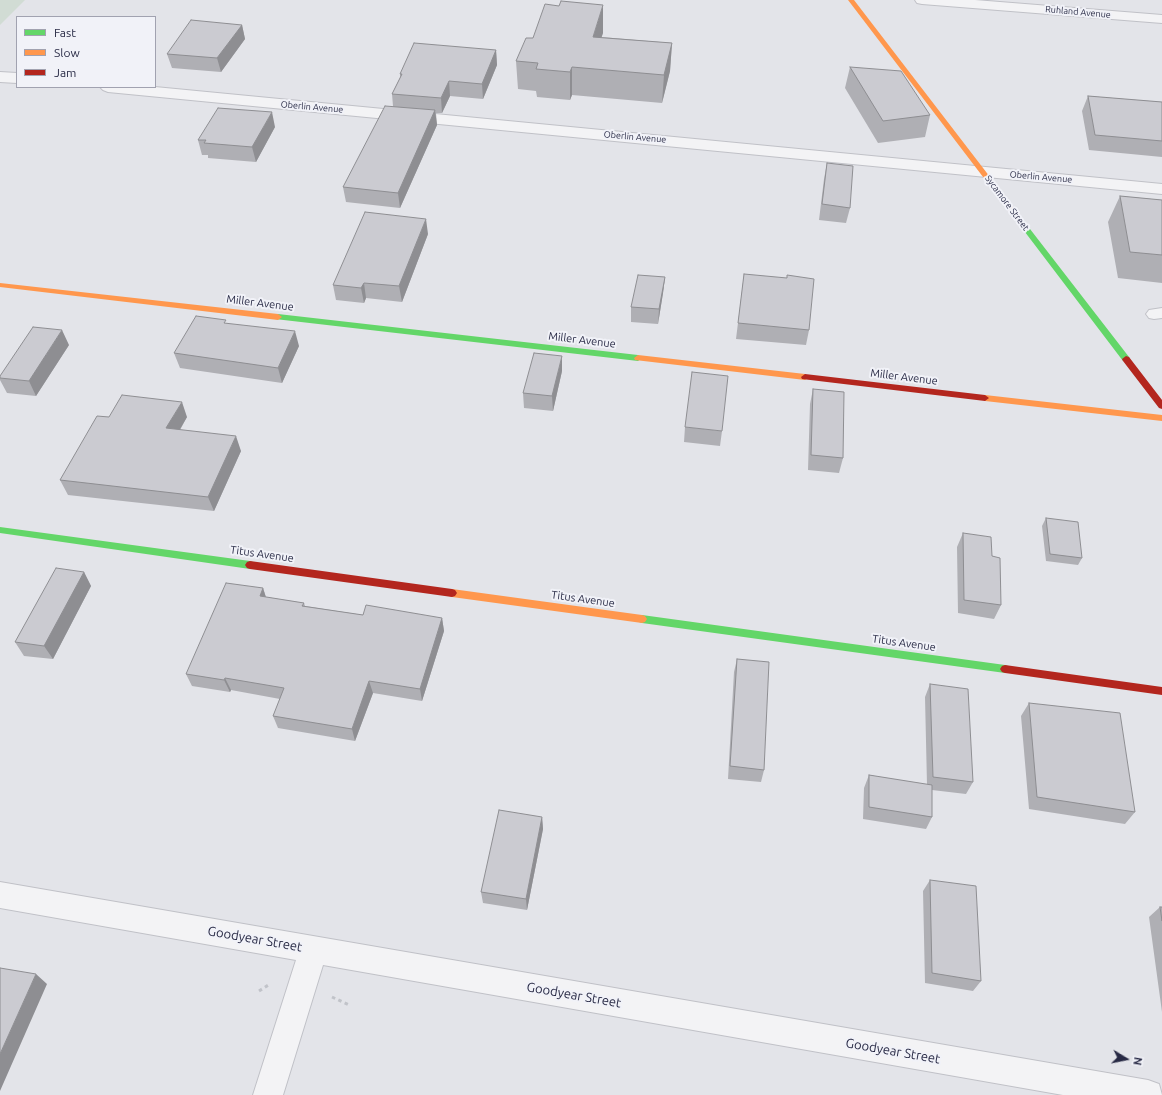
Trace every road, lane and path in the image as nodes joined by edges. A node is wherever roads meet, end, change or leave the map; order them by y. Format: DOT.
graph roads {
  1 [pos="852,0"];
  2 [pos="922,0"];
  3 [pos="1162,19"];
  4 [pos="0,77"];
  5 [pos="16,78"];
  6 [pos="118,88"];
  7 [pos="984,172"];
  8 [pos="1162,189"];
  9 [pos="0,285"];
  10 [pos="1162,406"];
  11 [pos="1162,418"];
  12 [pos="0,530"];
  13 [pos="1162,691"];
  14 [pos="0,895"];
  15 [pos="314,949"];
  16 [pos="270,984"];
  17 [pos="259,991"];
  18 [pos="332,997"];
  19 [pos="349,1005"];
  20 [pos="268,1095"];
  21 [pos="1148,1095"];
  1 -- 7 [label="street, Sycamore Street"];
  2 -- 3 [label="street, Ruhland Avenue"];
  4 -- 5 [label="street"];
  6 -- 7 [label="street, Oberlin Avenue"];
  7 -- 8 [label="street, Oberlin Avenue"];
  7 -- 10 [label="street, Sycamore Street"];
  9 -- 11 [label="street, Miller Avenue"];
  12 -- 13 [label="street, Titus Avenue"];
  14 -- 15 [label="street, Goodyear Street"];
  15 -- 20 [label="street"];
  15 -- 21 [label="street, Goodyear Street"];
  16 -- 17 [label="path"];
  18 -- 19 [label="path"];
}
